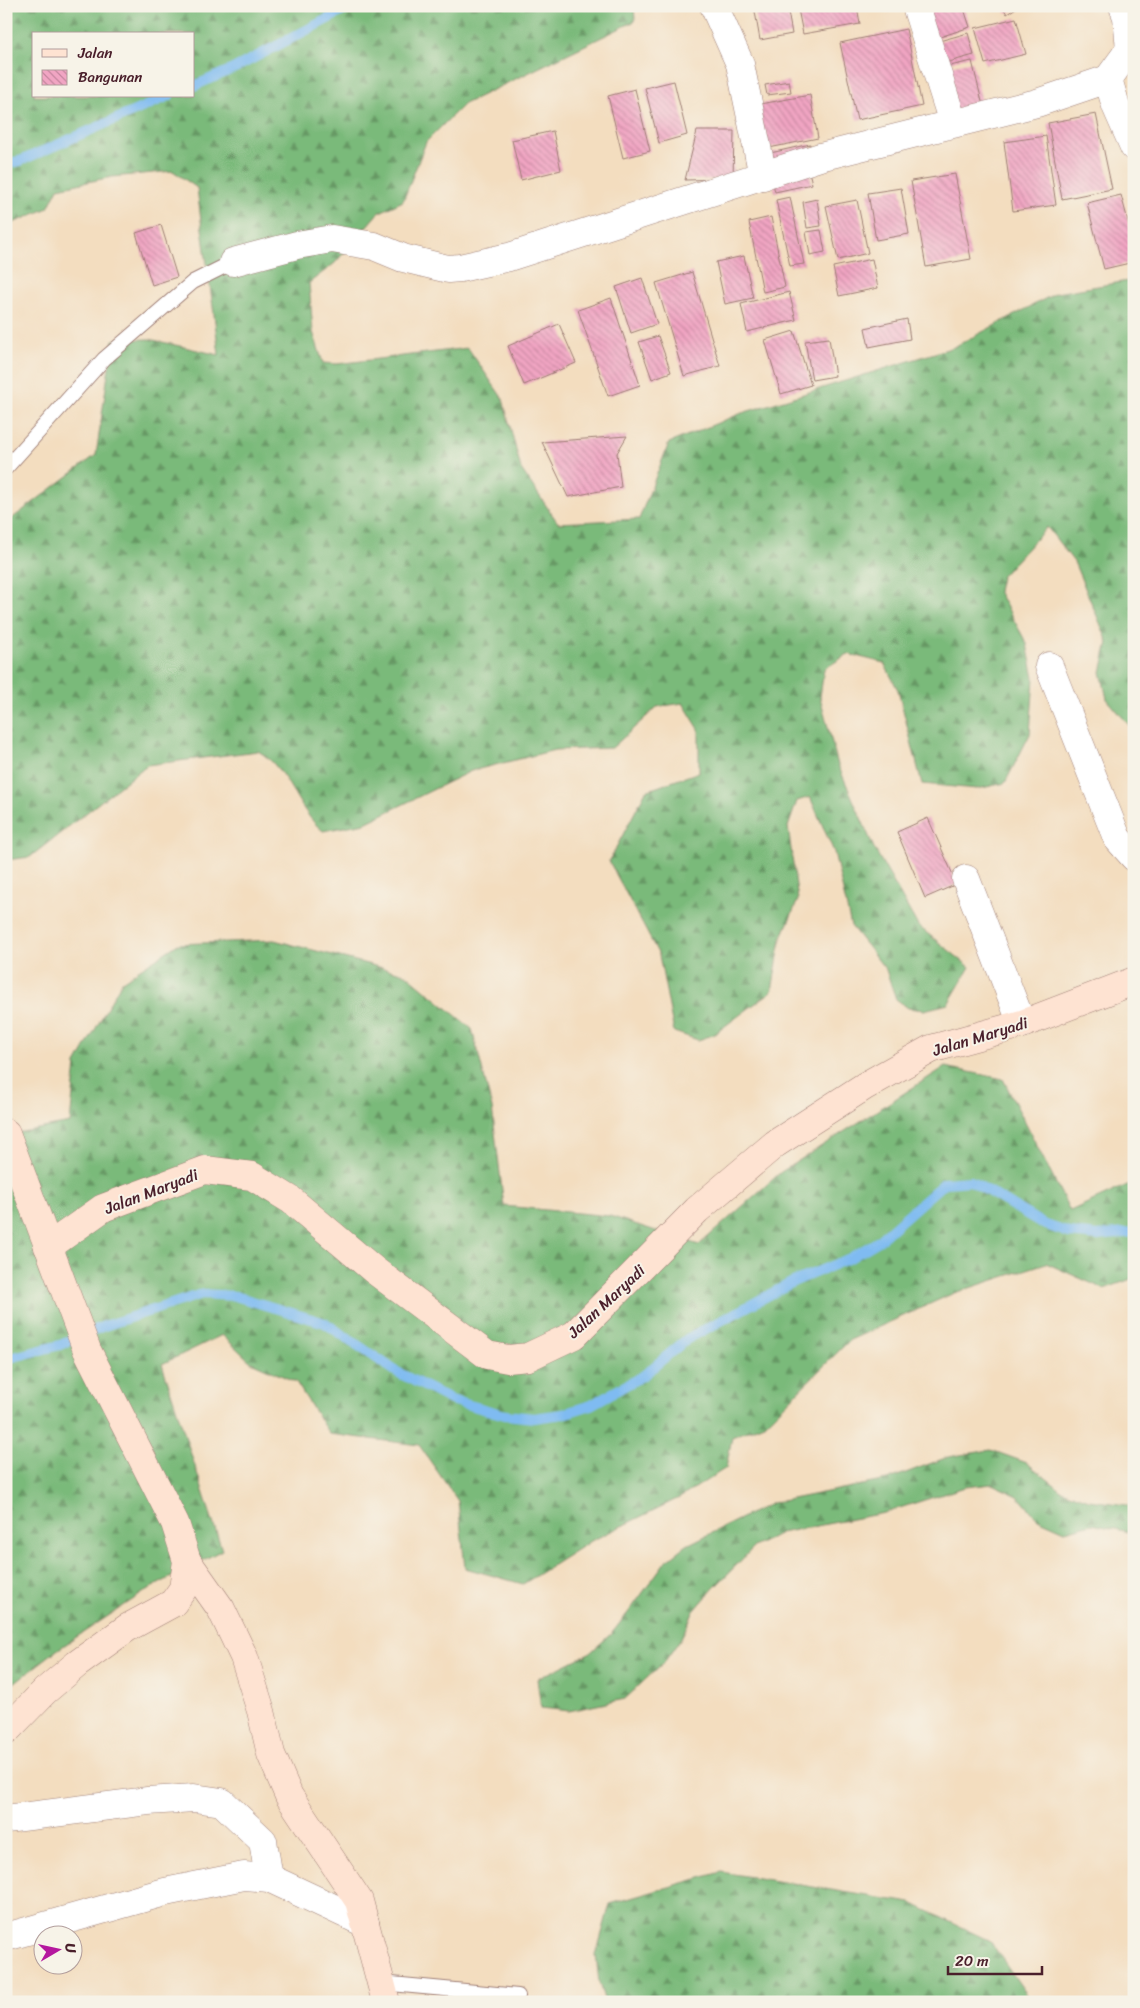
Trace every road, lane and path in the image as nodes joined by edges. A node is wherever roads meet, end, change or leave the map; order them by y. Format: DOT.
graph roads {
  1 [pos="714,6"];
  2 [pos="916,6"];
  3 [pos="1123,6"];
  4 [pos="1108,79"];
  5 [pos="953,123"];
  6 [pos="1134,147"];
  7 [pos="762,176"];
  8 [pos="233,262"];
  9 [pos="6,468"];
  10 [pos="1049,666"];
  11 [pos="1134,857"];
  12 [pos="966,879"];
  13 [pos="1134,981"];
  14 [pos="1022,1024"];
  15 [pos="6,1133"];
  16 [pos="48,1247"];
  17 [pos="187,1561"];
  18 [pos="6,1731"];
  19 [pos="6,1819"];
  20 [pos="269,1878"];
  21 [pos="365,1923"];
  22 [pos="6,1937"];
  23 [pos="384,1992"];
  24 [pos="518,1996"];
  1 -- 7 [label="street"];
  2 -- 5 [label="street"];
  3 -- 4 [label="street"];
  4 -- 5 [label="street"];
  4 -- 6 [label="street"];
  5 -- 7 [label="street"];
  7 -- 8 [label="street"];
  8 -- 9 [label="lane"];
  10 -- 11 [label="street"];
  12 -- 14 [label="street"];
  13 -- 14 [label="street, Jalan Maryadi"];
  14 -- 16 [label="street, Jalan Maryadi"];
  15 -- 16 [label="street"];
  16 -- 17 [label="street"];
  17 -- 18 [label="street"];
  17 -- 21 [label="street"];
  19 -- 20 [label="street"];
  20 -- 21 [label="street"];
  20 -- 22 [label="street"];
  21 -- 23 [label="street"];
  23 -- 24 [label="lane"];
}
